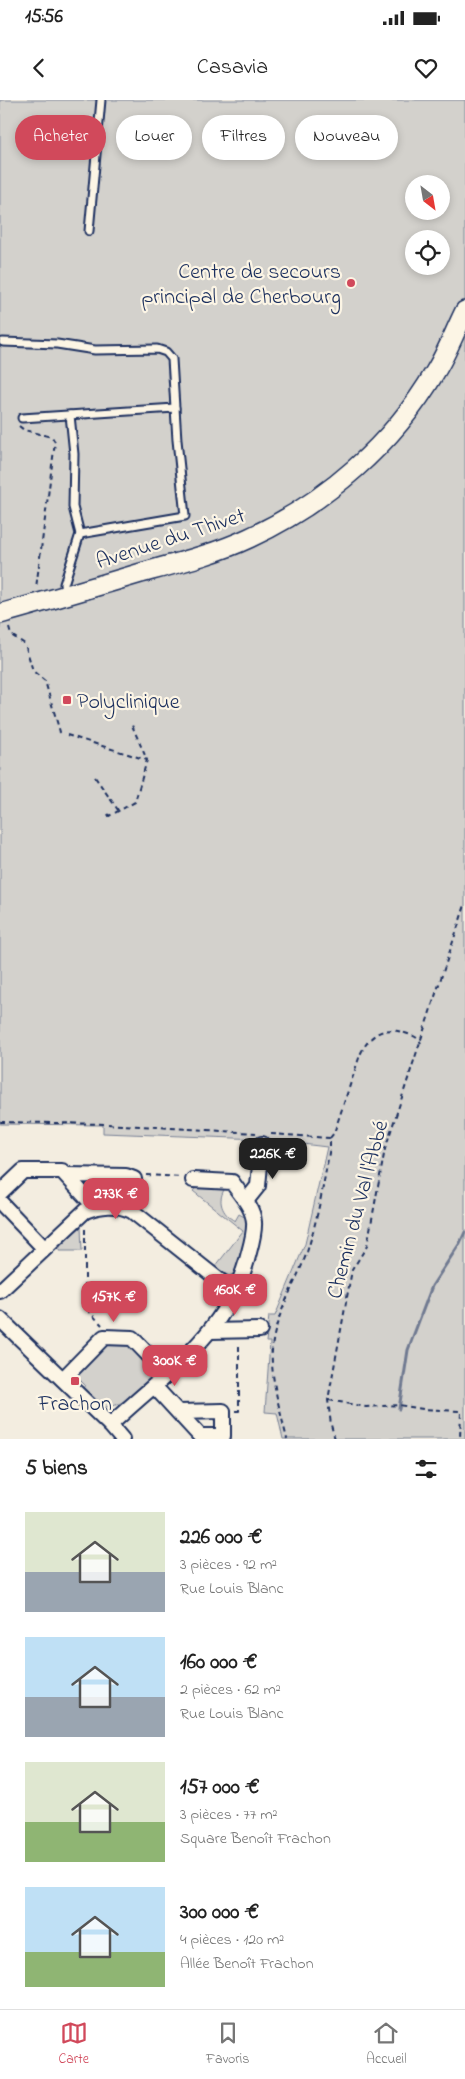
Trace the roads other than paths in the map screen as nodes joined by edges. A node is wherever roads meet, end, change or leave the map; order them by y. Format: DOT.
graph roads {
  1 [pos="101,100"];
  2 [pos="89,231"];
  3 [pos="465,311"];
  4 [pos="3,342"];
  5 [pos="175,408"];
  6 [pos="70,415"];
  7 [pos="22,418"];
  8 [pos="80,534"];
  9 [pos="65,596"];
  10 [pos="4,619"];
  11 [pos="264,1137"];
  12 [pos="67,1175"];
  13 [pos="193,1180"];
  14 [pos="0,1193"];
  15 [pos="246,1201"];
  16 [pos="0,1202"];
  17 [pos="120,1206"];
  18 [pos="90,1209"];
  19 [pos="44,1248"];
  20 [pos="0,1292"];
  21 [pos="234,1292"];
  22 [pos="0,1319"];
  23 [pos="260,1330"];
  24 [pos="210,1331"];
  25 [pos="167,1374"];
  26 [pos="63,1379"];
  27 [pos="154,1386"];
  28 [pos="179,1412"];
  29 [pos="110,1425"];
  30 [pos="225,1438"];
  31 [pos="122,1439"];
  1 -- 2 [label="lane"];
  3 -- 9 [label="main road, Avenue du Thivet"];
  4 -- 5 [label="lane"];
  5 -- 6 [label="lane"];
  5 -- 8 [label="lane"];
  6 -- 7 [label="lane"];
  6 -- 8 [label="lane"];
  8 -- 9 [label="lane"];
  9 -- 10 [label="main road, Avenue du Thivet"];
  11 -- 15 [label="street"];
  12 -- 14 [label="street"];
  12 -- 17 [label="street"];
  12 -- 18 [label="street"];
  13 -- 15 [label="street"];
  15 -- 21 [label="street"];
  16 -- 19 [label="street"];
  17 -- 18 [label="street"];
  17 -- 21 [label="street"];
  18 -- 19 [label="street"];
  19 -- 20 [label="street"];
  21 -- 24 [label="street"];
  22 -- 26 [label="street"];
  23 -- 24 [label="street"];
  24 -- 25 [label="street"];
  25 -- 26 [label="street"];
  25 -- 27 [label="street"];
  26 -- 29 [label="street"];
  27 -- 28 [label="street"];
  27 -- 29 [label="street"];
  28 -- 30 [label="street"];
  28 -- 30 [label="street"];
  29 -- 31 [label="street"];
}
